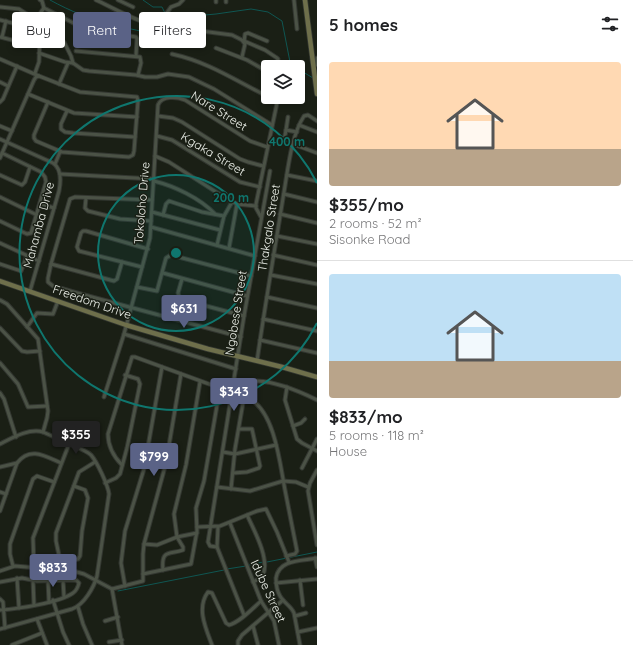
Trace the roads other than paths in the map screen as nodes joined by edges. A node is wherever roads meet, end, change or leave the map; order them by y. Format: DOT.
graph roads {
  1 [pos="40,0"];
  2 [pos="96,0"];
  3 [pos="184,0"];
  4 [pos="294,0"];
  5 [pos="305,0"];
  6 [pos="119,1"];
  7 [pos="0,7"];
  8 [pos="133,7"];
  9 [pos="44,8"];
  10 [pos="117,10"];
  11 [pos="24,12"];
  12 [pos="41,12"];
  13 [pos="0,20"];
  14 [pos="6,21"];
  15 [pos="12,22"];
  16 [pos="298,29"];
  17 [pos="206,32"];
  18 [pos="1,37"];
  19 [pos="12,40"];
  20 [pos="267,41"];
  21 [pos="244,42"];
  22 [pos="65,44"];
  23 [pos="39,48"];
  24 [pos="216,48"];
  25 [pos="76,51"];
  26 [pos="39,53"];
  27 [pos="172,54"];
  28 [pos="136,56"];
  29 [pos="242,57"];
  30 [pos="317,58"];
  31 [pos="0,59"];
  32 [pos="278,60"];
  33 [pos="68,63"];
  34 [pos="73,63"];
  35 [pos="315,64"];
  36 [pos="17,66"];
  37 [pos="261,68"];
  38 [pos="37,75"];
  39 [pos="138,75"];
  40 [pos="0,82"];
  41 [pos="59,84"];
  42 [pos="8,86"];
  43 [pos="261,92"];
  44 [pos="28,94"];
  45 [pos="317,94"];
  46 [pos="161,100"];
  47 [pos="0,102"];
  48 [pos="48,102"];
  49 [pos="277,104"];
  50 [pos="67,111"];
  51 [pos="158,116"];
  52 [pos="137,117"];
  53 [pos="288,117"];
  54 [pos="317,121"];
  55 [pos="272,125"];
  56 [pos="299,125"];
  57 [pos="0,126"];
  58 [pos="286,130"];
  59 [pos="12,131"];
  60 [pos="297,132"];
  61 [pos="317,132"];
  62 [pos="157,136"];
  63 [pos="135,137"];
  64 [pos="0,139"];
  65 [pos="284,141"];
  66 [pos="7,142"];
  67 [pos="294,144"];
  68 [pos="267,147"];
  69 [pos="60,152"];
  70 [pos="2,153"];
  71 [pos="317,153"];
  72 [pos="155,156"];
  73 [pos="0,158"];
  74 [pos="55,164"];
  75 [pos="263,166"];
  76 [pos="30,167"];
  77 [pos="270,171"];
  78 [pos="60,174"];
  79 [pos="0,175"];
  80 [pos="287,175"];
  81 [pos="154,180"];
  82 [pos="317,181"];
  83 [pos="260,187"];
  84 [pos="284,194"];
  85 [pos="0,197"];
  86 [pos="86,198"];
  87 [pos="152,200"];
  88 [pos="232,202"];
  89 [pos="317,202"];
  90 [pos="41,204"];
  91 [pos="237,204"];
  92 [pos="256,206"];
  93 [pos="54,208"];
  94 [pos="152,212"];
  95 [pos="215,214"];
  96 [pos="280,214"];
  97 [pos="37,215"];
  98 [pos="163,215"];
  99 [pos="224,216"];
  100 [pos="261,217"];
  101 [pos="0,221"];
  102 [pos="152,221"];
  103 [pos="317,223"];
  104 [pos="151,227"];
  105 [pos="220,230"];
  106 [pos="277,236"];
  107 [pos="0,243"];
  108 [pos="317,244"];
  109 [pos="217,245"];
  110 [pos="229,248"];
  111 [pos="148,249"];
  112 [pos="274,255"];
  113 [pos="28,256"];
  114 [pos="255,256"];
  115 [pos="39,261"];
  116 [pos="122,262"];
  117 [pos="0,264"];
  118 [pos="52,264"];
  119 [pos="317,265"];
  120 [pos="142,267"];
  121 [pos="162,273"];
  122 [pos="271,275"];
  123 [pos="251,276"];
  124 [pos="182,279"];
  125 [pos="0,280"];
  126 [pos="317,284"];
  127 [pos="137,287"];
  128 [pos="30,292"];
  129 [pos="247,296"];
  130 [pos="267,297"];
  131 [pos="0,300"];
  132 [pos="58,301"];
  133 [pos="131,307"];
  134 [pos="317,308"];
  135 [pos="244,316"];
  136 [pos="263,319"];
  137 [pos="126,325"];
  138 [pos="28,327"];
  139 [pos="0,328"];
  140 [pos="317,331"];
  141 [pos="124,334"];
  142 [pos="241,337"];
  143 [pos="260,340"];
  144 [pos="40,351"];
  145 [pos="317,353"];
  146 [pos="238,356"];
  147 [pos="257,361"];
  148 [pos="0,363"];
  149 [pos="162,367"];
  150 [pos="236,369"];
  151 [pos="181,374"];
  152 [pos="125,375"];
  153 [pos="317,377"];
  154 [pos="200,382"];
  155 [pos="234,382"];
  156 [pos="287,387"];
  157 [pos="220,388"];
  158 [pos="233,392"];
  159 [pos="0,393"];
  160 [pos="104,397"];
  161 [pos="244,397"];
  162 [pos="317,400"];
  163 [pos="47,406"];
  164 [pos="304,419"];
  165 [pos="293,426"];
  166 [pos="239,429"];
  167 [pos="42,432"];
  168 [pos="16,437"];
  169 [pos="317,439"];
  170 [pos="0,444"];
  171 [pos="69,444"];
  172 [pos="276,444"];
  173 [pos="312,448"];
  174 [pos="257,449"];
  175 [pos="317,451"];
  176 [pos="223,452"];
  177 [pos="235,454"];
  178 [pos="95,462"];
  179 [pos="17,463"];
  180 [pos="61,463"];
  181 [pos="122,465"];
  182 [pos="0,467"];
  183 [pos="302,468"];
  184 [pos="317,470"];
  185 [pos="233,473"];
  186 [pos="283,481"];
  187 [pos="54,482"];
  188 [pos="105,484"];
  189 [pos="74,486"];
  190 [pos="217,487"];
  191 [pos="308,487"];
  192 [pos="231,489"];
  193 [pos="0,492"];
  194 [pos="6,494"];
  195 [pos="0,511"];
  196 [pos="248,515"];
  197 [pos="230,523"];
  198 [pos="197,527"];
  199 [pos="218,527"];
  200 [pos="210,528"];
  201 [pos="316,532"];
  202 [pos="196,533"];
  203 [pos="177,537"];
  204 [pos="144,544"];
  205 [pos="317,545"];
  206 [pos="217,547"];
  207 [pos="286,556"];
  208 [pos="316,558"];
  209 [pos="60,560"];
  210 [pos="34,561"];
  211 [pos="289,562"];
  212 [pos="13,566"];
  213 [pos="34,567"];
  214 [pos="317,567"];
  215 [pos="163,570"];
  216 [pos="0,571"];
  217 [pos="143,574"];
  218 [pos="17,578"];
  219 [pos="317,579"];
  220 [pos="33,580"];
  221 [pos="48,580"];
  222 [pos="63,580"];
  223 [pos="96,580"];
  224 [pos="300,580"];
  225 [pos="0,582"];
  226 [pos="253,582"];
  227 [pos="276,583"];
  228 [pos="125,586"];
  229 [pos="112,588"];
  230 [pos="64,597"];
  231 [pos="0,599"];
  232 [pos="53,600"];
  233 [pos="283,600"];
  234 [pos="261,601"];
  235 [pos="49,602"];
  236 [pos="34,605"];
  237 [pos="303,605"];
  238 [pos="78,607"];
  239 [pos="19,608"];
  240 [pos="2,610"];
  241 [pos="268,613"];
  242 [pos="306,613"];
  243 [pos="58,614"];
  244 [pos="244,615"];
  245 [pos="295,616"];
  246 [pos="118,617"];
  247 [pos="37,619"];
  248 [pos="105,620"];
  249 [pos="253,626"];
  250 [pos="5,628"];
  251 [pos="317,628"];
  252 [pos="0,629"];
  253 [pos="298,632"];
  254 [pos="42,633"];
  255 [pos="122,640"];
  256 [pos="108,642"];
  257 [pos="22,643"];
  258 [pos="12,645"];
  259 [pos="47,645"];
  260 [pos="69,645"];
  261 [pos="92,645"];
  262 [pos="122,645"];
  263 [pos="212,645"];
  264 [pos="238,645"];
  265 [pos="258,645"];
  266 [pos="279,645"];
  267 [pos="300,645"];
  1 -- 9 [label="street"];
  2 -- 10 [label="street"];
  3 -- 10 [label="street"];
  4 -- 16 [label="street"];
  5 -- 35 [label="street"];
  6 -- 8 [label="street"];
  6 -- 10 [label="street"];
  7 -- 11 [label="street"];
  9 -- 12 [label="street"];
  9 -- 28 [label="street"];
  13 -- 14 [label="street"];
  14 -- 15 [label="street"];
  14 -- 18 [label="street"];
  17 -- 21 [label="street"];
  18 -- 19 [label="street"];
  20 -- 21 [label="street"];
  21 -- 29 [label="street"];
  21 -- 32 [label="street"];
  22 -- 34 [label="street"];
  23 -- 26 [label="street"];
  24 -- 29 [label="street"];
  25 -- 28 [label="street"];
  26 -- 33 [label="street"];
  26 -- 38 [label="street"];
  27 -- 43 [label="street"];
  28 -- 39 [label="street"];
  29 -- 37 [label="street"];
  30 -- 35 [label="street"];
  31 -- 36 [label="street"];
  33 -- 34 [label="street"];
  33 -- 41 [label="street"];
  34 -- 39 [label="street"];
  35 -- 45 [label="street"];
  36 -- 38 [label="street"];
  36 -- 42 [label="street"];
  38 -- 41 [label="street"];
  38 -- 44 [label="street"];
  39 -- 55 [label="street"];
  40 -- 42 [label="street"];
  41 -- 52 [label="street"];
  42 -- 47 [label="street"];
  44 -- 48 [label="street"];
  44 -- 59 [label="street"];
  46 -- 51 [label="street, Tokoloho Drive"];
  46 -- 68 [label="street, Nare Street"];
  48 -- 50 [label="street"];
  48 -- 69 [label="street"];
  49 -- 55 [label="street"];
  50 -- 52 [label="street"];
  50 -- 63 [label="street"];
  51 -- 62 [label="street, Tokoloho Drive"];
  51 -- 75 [label="street"];
  52 -- 63 [label="street"];
  53 -- 58 [label="street"];
  54 -- 56 [label="street"];
  55 -- 68 [label="street"];
  56 -- 60 [label="street, Thakgalo Street"];
  56 -- 61 [label="street"];
  57 -- 59 [label="street"];
  58 -- 60 [label="street"];
  58 -- 65 [label="street"];
  59 -- 66 [label="street"];
  60 -- 67 [label="street, Thakgalo Street"];
  62 -- 72 [label="street, Tokoloho Drive"];
  62 -- 83 [label="street, Kgaka Street"];
  63 -- 69 [label="street"];
  64 -- 66 [label="street"];
  66 -- 70 [label="street"];
  66 -- 74 [label="street"];
  67 -- 71 [label="street"];
  67 -- 80 [label="street, Thakgalo Street"];
  68 -- 75 [label="street"];
  69 -- 74 [label="street"];
  70 -- 73 [label="street"];
  70 -- 76 [label="street"];
  72 -- 81 [label="street, Tokoloho Drive"];
  72 -- 88 [label="street"];
  74 -- 78 [label="street, Mahamba Drive"];
  75 -- 83 [label="street"];
  76 -- 79 [label="street"];
  76 -- 90 [label="street"];
  77 -- 100 [label="street, Ngobese Street"];
  78 -- 81 [label="street"];
  78 -- 93 [label="street, Mahamba Drive"];
  80 -- 82 [label="street"];
  80 -- 84 [label="street, Thakgalo Street"];
  81 -- 87 [label="street, Tokoloho Drive"];
  81 -- 95 [label="street"];
  83 -- 92 [label="street"];
  84 -- 89 [label="street"];
  84 -- 96 [label="street, Thakgalo Street"];
  85 -- 97 [label="street"];
  86 -- 87 [label="street"];
  86 -- 102 [label="street"];
  86 -- 118 [label="street"];
  87 -- 94 [label="street, Tokoloho Drive"];
  88 -- 91 [label="street"];
  88 -- 99 [label="street"];
  90 -- 93 [label="street"];
  90 -- 97 [label="street"];
  91 -- 92 [label="street"];
  91 -- 110 [label="street"];
  92 -- 100 [label="street"];
  93 -- 115 [label="street, Mahamba Drive"];
  94 -- 98 [label="street"];
  94 -- 102 [label="street, Tokoloho Drive"];
  95 -- 98 [label="street"];
  95 -- 99 [label="street"];
  96 -- 103 [label="street"];
  96 -- 106 [label="street, Thakgalo Street"];
  97 -- 101 [label="street"];
  98 -- 105 [label="street"];
  99 -- 105 [label="street"];
  100 -- 114 [label="street, Ngobese Street"];
  102 -- 104 [label="street, Tokoloho Drive"];
  104 -- 109 [label="street"];
  104 -- 111 [label="street, Tokoloho Drive"];
  105 -- 109 [label="street"];
  106 -- 108 [label="street"];
  106 -- 112 [label="street, Thakgalo Street"];
  107 -- 113 [label="street"];
  109 -- 110 [label="street"];
  110 -- 114 [label="street"];
  111 -- 116 [label="street"];
  111 -- 120 [label="street, Tokoloho Drive"];
  112 -- 119 [label="street"];
  112 -- 122 [label="street, Thakgalo Street"];
  113 -- 115 [label="street"];
  113 -- 117 [label="street"];
  114 -- 123 [label="street, Ngobese Street"];
  115 -- 128 [label="street, Mahamba Drive"];
  116 -- 118 [label="street"];
  116 -- 120 [label="street"];
  118 -- 133 [label="street"];
  120 -- 127 [label="street, Tokoloho Drive"];
  121 -- 123 [label="street"];
  121 -- 124 [label="street"];
  121 -- 127 [label="street"];
  122 -- 126 [label="street"];
  122 -- 130 [label="street, Thakgalo Street"];
  123 -- 129 [label="street, Ngobese Street"];
  124 -- 129 [label="street"];
  124 -- 135 [label="street"];
  125 -- 128 [label="street, Freedom Drive"];
  127 -- 133 [label="street, Tokoloho Drive"];
  128 -- 132 [label="street, Freedom Drive"];
  129 -- 135 [label="street, Ngobese Street"];
  130 -- 134 [label="street"];
  130 -- 136 [label="street, Thakgalo Street"];
  131 -- 138 [label="street"];
  132 -- 137 [label="street, Freedom Drive"];
  132 -- 138 [label="street"];
  133 -- 137 [label="street, Tokoloho Drive"];
  133 -- 142 [label="street"];
  135 -- 142 [label="street, Ngobese Street"];
  136 -- 140 [label="street"];
  136 -- 143 [label="street, Thakgalo Street"];
  137 -- 141 [label="street, Tokoloho Drive"];
  137 -- 146 [label="street, Freedom Drive"];
  138 -- 144 [label="street"];
  139 -- 144 [label="street"];
  141 -- 150 [label="street"];
  141 -- 160 [label="street, Tokoloho Drive"];
  142 -- 146 [label="street, Ngobese Street"];
  143 -- 145 [label="street"];
  143 -- 147 [label="street, Thakgalo Street"];
  144 -- 163 [label="street"];
  146 -- 147 [label="street, Freedom Drive"];
  146 -- 150 [label="street, Ngobese Street"];
  147 -- 153 [label="street, Freedom Drive"];
  148 -- 163 [label="street"];
  149 -- 151 [label="street"];
  149 -- 152 [label="street"];
  149 -- 228 [label="street"];
  150 -- 155 [label="street, Ngobese Street"];
  151 -- 154 [label="street"];
  151 -- 204 [label="street"];
  152 -- 181 [label="street"];
  152 -- 181 [label="street"];
  154 -- 157 [label="street"];
  154 -- 203 [label="street"];
  155 -- 156 [label="street"];
  155 -- 158 [label="street, Ngobese Street"];
  156 -- 162 [label="street"];
  156 -- 165 [label="street"];
  157 -- 158 [label="street"];
  157 -- 198 [label="street"];
  158 -- 161 [label="street"];
  158 -- 176 [label="street, Ngobese Street"];
  159 -- 168 [label="street"];
  161 -- 166 [label="street"];
  161 -- 172 [label="street"];
  163 -- 167 [label="street"];
  164 -- 165 [label="street"];
  165 -- 173 [label="street"];
  166 -- 174 [label="street"];
  166 -- 177 [label="street"];
  167 -- 168 [label="street"];
  167 -- 171 [label="street"];
  168 -- 170 [label="street"];
  169 -- 173 [label="street"];
  171 -- 178 [label="street"];
  171 -- 180 [label="street"];
  172 -- 174 [label="street"];
  172 -- 186 [label="street"];
  173 -- 175 [label="street"];
  173 -- 183 [label="street"];
  174 -- 177 [label="street"];
  174 -- 185 [label="street"];
  176 -- 177 [label="street"];
  176 -- 190 [label="street, Ngobese Street"];
  177 -- 185 [label="street"];
  178 -- 188 [label="street"];
  178 -- 189 [label="street"];
  179 -- 180 [label="street"];
  179 -- 182 [label="street"];
  179 -- 194 [label="street"];
  180 -- 187 [label="street"];
  181 -- 188 [label="street"];
  184 -- 191 [label="street"];
  185 -- 192 [label="street"];
  186 -- 191 [label="street"];
  186 -- 192 [label="street"];
  186 -- 207 [label="street"];
  187 -- 210 [label="street"];
  187 -- 212 [label="street"];
  188 -- 223 [label="street"];
  189 -- 209 [label="street"];
  189 -- 209 [label="street"];
  190 -- 192 [label="street"];
  190 -- 200 [label="street, Ngobese Street"];
  191 -- 201 [label="street"];
  193 -- 194 [label="street"];
  194 -- 195 [label="street"];
  196 -- 197 [label="street"];
  196 -- 207 [label="street"];
  196 -- 226 [label="street"];
  197 -- 199 [label="street"];
  197 -- 226 [label="street, Idube Street"];
  198 -- 200 [label="street"];
  198 -- 202 [label="street"];
  199 -- 200 [label="street"];
  199 -- 206 [label="street"];
  200 -- 206 [label="street, Ngobese Street"];
  201 -- 205 [label="street"];
  202 -- 203 [label="street"];
  202 -- 215 [label="street"];
  203 -- 204 [label="street"];
  203 -- 215 [label="street"];
  204 -- 217 [label="street"];
  206 -- 244 [label="street"];
  207 -- 211 [label="street"];
  208 -- 211 [label="street"];
  208 -- 214 [label="street"];
  209 -- 210 [label="street"];
  210 -- 213 [label="street"];
  211 -- 227 [label="street"];
  212 -- 213 [label="street"];
  212 -- 216 [label="street"];
  213 -- 223 [label="street"];
  215 -- 217 [label="street"];
  217 -- 228 [label="street"];
  218 -- 220 [label="street"];
  218 -- 225 [label="street"];
  218 -- 239 [label="street"];
  219 -- 224 [label="street"];
  220 -- 221 [label="street"];
  220 -- 236 [label="street"];
  221 -- 222 [label="street"];
  221 -- 235 [label="street"];
  222 -- 230 [label="street"];
  222 -- 230 [label="street"];
  223 -- 229 [label="street"];
  223 -- 238 [label="street"];
  224 -- 227 [label="street"];
  224 -- 237 [label="street"];
  226 -- 234 [label="street, Idube Street"];
  227 -- 233 [label="street"];
  228 -- 229 [label="street"];
  229 -- 246 [label="street"];
  230 -- 232 [label="street"];
  231 -- 240 [label="street"];
  232 -- 235 [label="street"];
  232 -- 243 [label="street"];
  233 -- 241 [label="street"];
  233 -- 245 [label="street"];
  234 -- 241 [label="street, Idube Street"];
  234 -- 244 [label="street"];
  235 -- 236 [label="street"];
  236 -- 239 [label="street"];
  238 -- 243 [label="street"];
  238 -- 261 [label="street"];
  239 -- 240 [label="street"];
  240 -- 250 [label="street"];
  241 -- 249 [label="street"];
  241 -- 266 [label="street, Idube Street"];
  242 -- 245 [label="street"];
  243 -- 247 [label="street"];
  243 -- 260 [label="street"];
  244 -- 263 [label="street"];
  245 -- 253 [label="street"];
  246 -- 248 [label="street"];
  246 -- 255 [label="street"];
  247 -- 250 [label="street"];
  247 -- 254 [label="street"];
  249 -- 264 [label="street"];
  249 -- 265 [label="street"];
  250 -- 252 [label="street"];
  251 -- 253 [label="street"];
  253 -- 267 [label="street"];
  254 -- 257 [label="street"];
  254 -- 259 [label="street"];
  255 -- 256 [label="street"];
  255 -- 262 [label="street"];
  257 -- 258 [label="street"];
}
